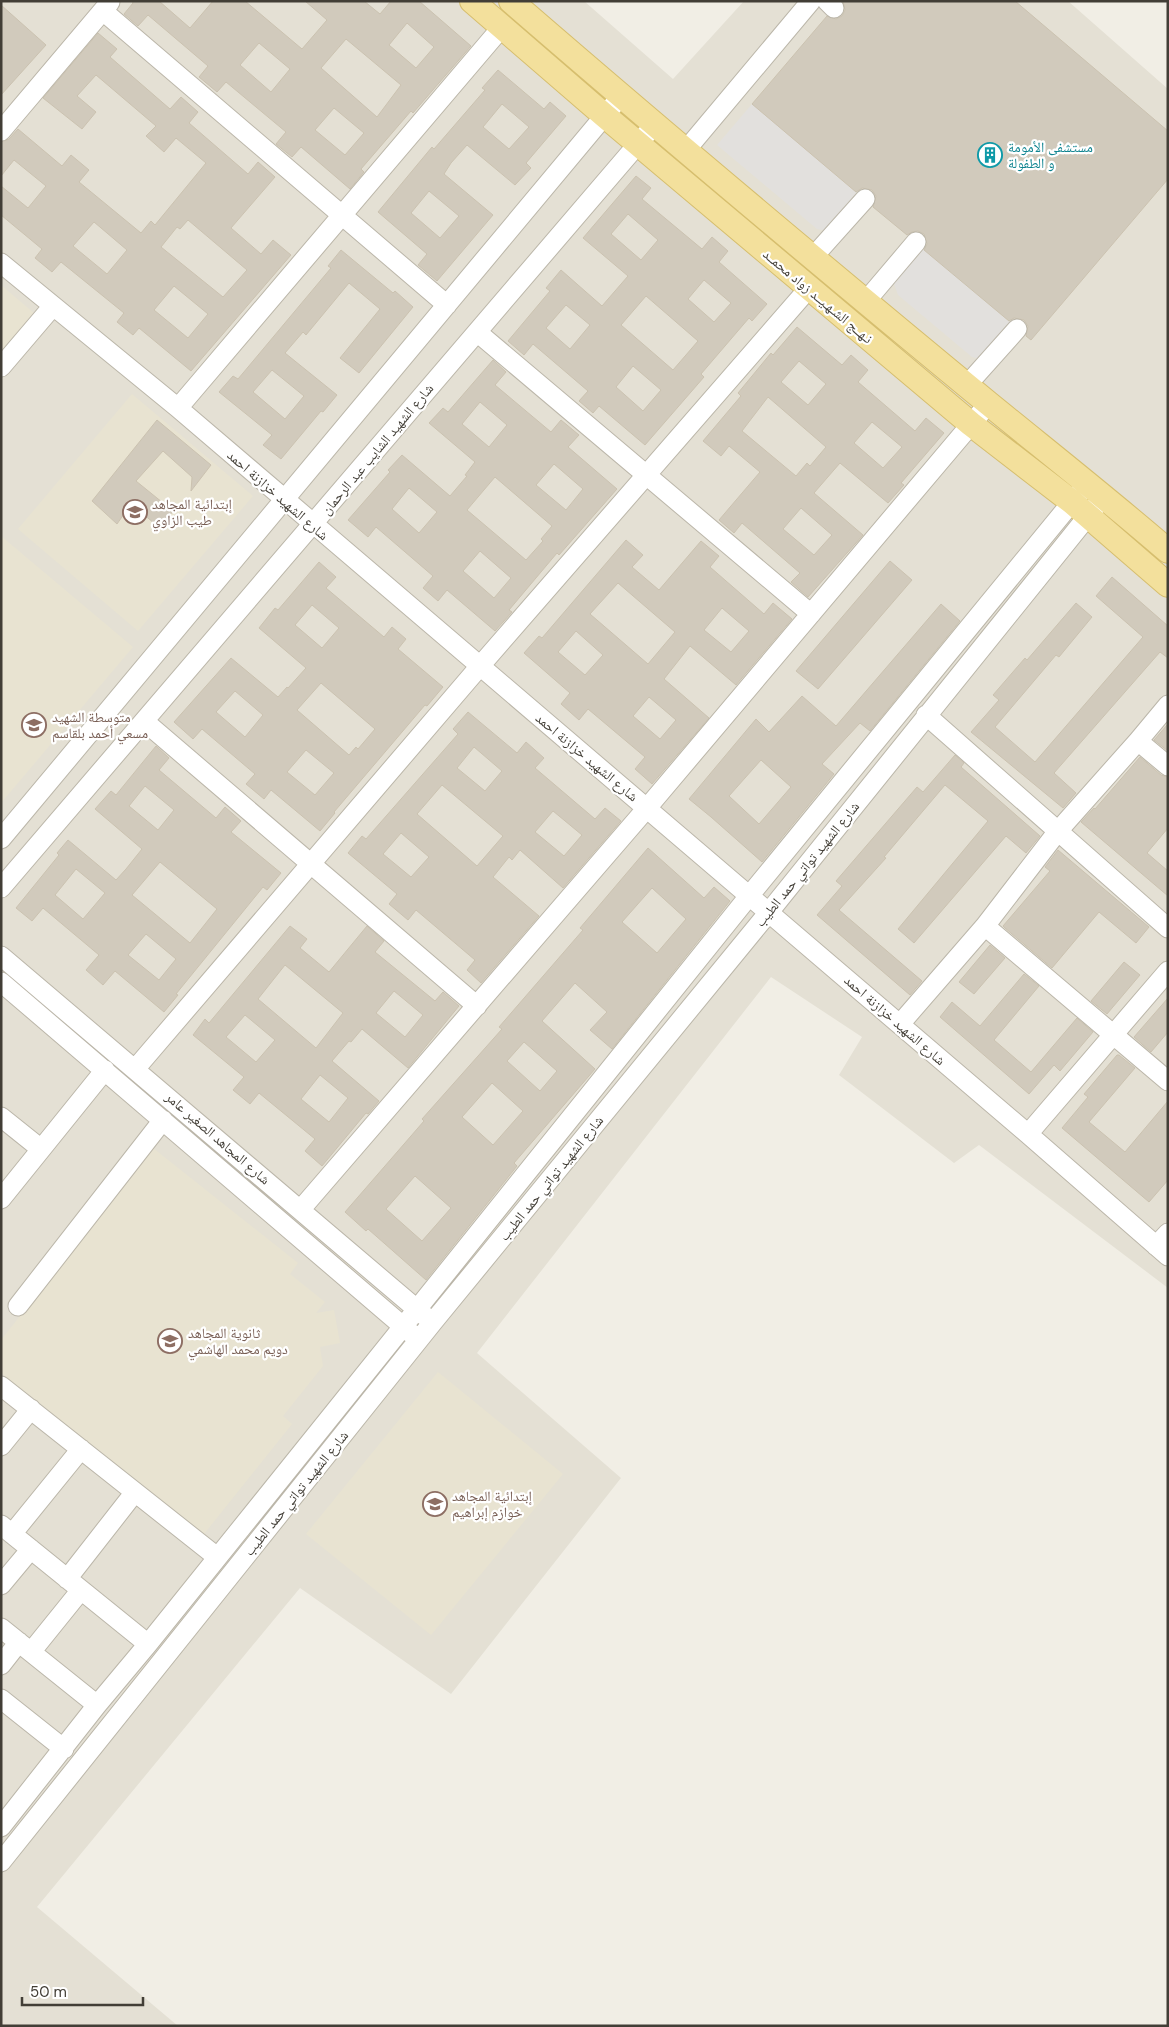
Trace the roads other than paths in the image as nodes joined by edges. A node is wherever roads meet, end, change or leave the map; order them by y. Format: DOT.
graph roads {
  1 [pos="472,1"];
  2 [pos="511,1"];
  3 [pos="811,1"];
  4 [pos="107,6"];
  5 [pos="502,27"];
  6 [pos="621,96"];
  7 [pos="605,116"];
  8 [pos="655,124"];
  9 [pos="1,131"];
  10 [pos="638,144"];
  11 [pos="686,150"];
  12 [pos="865,199"];
  13 [pos="342,216"];
  14 [pos="916,242"];
  15 [pos="813,257"];
  16 [pos="1,263"];
  17 [pos="809,288"];
  18 [pos="866,300"];
  19 [pos="447,305"];
  20 [pos="54,306"];
  21 [pos="1017,329"];
  22 [pos="477,332"];
  23 [pos="1,367"];
  24 [pos="968,385"];
  25 [pos="989,403"];
  26 [pos="178,408"];
  27 [pos="971,424"];
  28 [pos="646,474"];
  29 [pos="1096,489"];
  30 [pos="284,500"];
  31 [pos="1080,509"];
  32 [pos="313,525"];
  33 [pos="1168,551"];
  34 [pos="1168,585"];
  35 [pos="811,614"];
  36 [pos="480,666"];
  37 [pos="1168,705"];
  38 [pos="926,715"];
  39 [pos="144,720"];
  40 [pos="1138,741"];
  41 [pos="1168,766"];
  42 [pos="647,808"];
  43 [pos="1058,831"];
  44 [pos="1,839"];
  45 [pos="310,863"];
  46 [pos="1,888"];
  47 [pos="749,896"];
  48 [pos="769,912"];
  49 [pos="984,926"];
  50 [pos="1168,928"];
  51 [pos="1,956"];
  52 [pos="1168,971"];
  53 [pos="2,985"];
  54 [pos="477,1006"];
  55 [pos="900,1024"];
  56 [pos="1113,1034"];
  57 [pos="136,1068"];
  58 [pos="105,1070"];
  59 [pos="1168,1081"];
  60 [pos="1,1117"];
  61 [pos="163,1120"];
  62 [pos="1028,1134"];
  63 [pos="41,1149"];
  64 [pos="1,1198"];
  65 [pos="301,1209"];
  66 [pos="1164,1245"];
  67 [pos="18,1306"];
  68 [pos="417,1308"];
  69 [pos="433,1322"];
  70 [pos="403,1326"];
  71 [pos="419,1340"];
  72 [pos="1,1386"];
  73 [pos="31,1409"];
  74 [pos="1,1446"];
  75 [pos="81,1449"];
  76 [pos="135,1492"];
  77 [pos="7,1529"];
  78 [pos="31,1549"];
  79 [pos="217,1557"];
  80 [pos="74,1584"];
  81 [pos="1,1586"];
  82 [pos="1,1628"];
  83 [pos="148,1644"];
  84 [pos="25,1647"];
  85 [pos="1,1664"];
  86 [pos="1,1699"];
  87 [pos="97,1705"];
  88 [pos="64,1749"];
  89 [pos="4,1820"];
  90 [pos="25,1832"];
  91 [pos="5,1851"];
  1 -- 5 [label="main road, نـهــج الشـهـيــد زواد محمــد"];
  2 -- 6 [label="main road, نـهــج الشـهـيــد زواد محمــد"];
  3 -- 11 [label="street"];
  4 -- 9 [label="street"];
  4 -- 13 [label="street"];
  5 -- 7 [label="main road, نـهــج الشـهـيــد زواد محمــد"];
  5 -- 13 [label="street"];
  6 -- 7 [label="street"];
  6 -- 8 [label="main road, نـهــج الشـهـيــد زواد محمــد"];
  7 -- 10 [label="main road, نـهــج الشـهـيــد زواد محمــد"];
  7 -- 19 [label="street"];
  8 -- 10 [label="street, شارع الشهيد الشايب عبد الرحمان"];
  8 -- 11 [label="main road, نـهــج الشـهـيــد زواد محمــد"];
  10 -- 17 [label="main road, نـهــج الشـهـيــد زواد محمــد"];
  10 -- 22 [label="street, شارع الشهيد الشايب عبد الرحمان"];
  11 -- 15 [label="main road, نـهــج الشـهـيــد زواد محمــد"];
  12 -- 15 [label="street"];
  13 -- 19 [label="street"];
  13 -- 26 [label="street"];
  14 -- 18 [label="street"];
  15 -- 18 [label="main road, نـهــج الشـهـيــد زواد محمــد"];
  16 -- 20 [label="street, شارع الشهيد خزازنة احمد"];
  17 -- 27 [label="main road, نـهــج الشـهـيــد زواد محمــد"];
  17 -- 28 [label="street"];
  18 -- 24 [label="main road, نـهــج الشـهـيــد زواد محمــد"];
  19 -- 30 [label="street"];
  20 -- 23 [label="street"];
  20 -- 26 [label="street, شارع الشهيد خزازنة احمد"];
  21 -- 24 [label="street"];
  22 -- 28 [label="street"];
  22 -- 32 [label="street, شارع الشهيد الشايب عبد الرحمان"];
  24 -- 25 [label="main road, نـهــج الشـهـيــد زواد محمــد"];
  25 -- 27 [label="street"];
  25 -- 29 [label="main road, نـهــج الشـهـيــد زواد محمــد"];
  26 -- 30 [label="street, شارع الشهيد خزازنة احمد"];
  27 -- 31 [label="main road, نـهــج الشـهـيــد زواد محمــد"];
  27 -- 35 [label="street"];
  28 -- 35 [label="street"];
  28 -- 36 [label="street"];
  29 -- 31 [label="street, شارع الشهيد تواتي حمد الطيب"];
  29 -- 33 [label="main road, نـهــج الشـهـيــد زواد محمــد"];
  30 -- 32 [label="street, شارع الشهيد خزازنة احمد"];
  30 -- 44 [label="street"];
  31 -- 34 [label="main road, نـهــج الشـهـيــد زواد محمــد"];
  31 -- 38 [label="street, شارع الشهيد تواتي حمد الطيب"];
  31 -- 47 [label="street, شارع الشهيد تواتي حمد الطيب"];
  32 -- 36 [label="street, شارع الشهيد خزازنة احمد"];
  32 -- 39 [label="street, شارع الشهيد الشايب عبد الرحمان"];
  35 -- 42 [label="street"];
  36 -- 42 [label="street, شارع الشهيد خزازنة احمد"];
  36 -- 45 [label="street"];
  37 -- 40 [label="street"];
  38 -- 43 [label="street"];
  38 -- 48 [label="street, شارع الشهيد تواتي حمد الطيب"];
  39 -- 45 [label="street"];
  39 -- 46 [label="street, شارع الشهيد الشايب عبد الرحمان"];
  40 -- 41 [label="street"];
  40 -- 43 [label="street"];
  42 -- 47 [label="street, شارع الشهيد خزازنة احمد"];
  42 -- 54 [label="street"];
  43 -- 49 [label="street"];
  43 -- 50 [label="street"];
  45 -- 54 [label="street"];
  45 -- 57 [label="street"];
  47 -- 48 [label="street, شارع الشهيد خزازنة احمد"];
  47 -- 68 [label="street, شارع الشهيد تواتي حمد الطيب"];
  48 -- 55 [label="street, شارع الشهيد خزازنة احمد"];
  48 -- 69 [label="street, شارع الشهيد تواتي حمد الطيب"];
  49 -- 55 [label="street"];
  49 -- 56 [label="street"];
  51 -- 57 [label="street, شارع المجاهد الصغير عامر"];
  52 -- 56 [label="street"];
  53 -- 58 [label="street, شارع المجاهد الصغير عامر"];
  54 -- 65 [label="street"];
  55 -- 62 [label="street, شارع الشهيد خزازنة احمد"];
  56 -- 59 [label="street"];
  56 -- 62 [label="street"];
  57 -- 65 [label="street, شارع المجاهد الصغير عامر"];
  58 -- 61 [label="street, شارع المجاهد الصغير عامر"];
  58 -- 63 [label="street"];
  60 -- 63 [label="street"];
  61 -- 67 [label="street"];
  61 -- 70 [label="street, شارع المجاهد الصغير عامر"];
  62 -- 66 [label="street, شارع الشهيد خزازنة احمد"];
  63 -- 64 [label="street"];
  65 -- 68 [label="street, شارع المجاهد الصغير عامر"];
  68 -- 69 [label="street, شارع المجاهد الصغير عامر"];
  68 -- 70 [label="street, شارع الشهيد تواتي حمد الطيب"];
  69 -- 71 [label="street, شارع الشهيد تواتي حمد الطيب"];
  70 -- 71 [label="street, شارع المجاهد الصغير عامر"];
  70 -- 79 [label="street, شارع الشهيد تواتي حمد الطيب"];
  71 -- 90 [label="street, شارع الشهيد تواتي حمد الطيب"];
  72 -- 73 [label="street"];
  73 -- 74 [label="street"];
  73 -- 75 [label="street"];
  75 -- 76 [label="street"];
  75 -- 77 [label="street"];
  76 -- 79 [label="street"];
  76 -- 80 [label="street"];
  77 -- 78 [label="street"];
  78 -- 80 [label="street"];
  78 -- 81 [label="street"];
  79 -- 83 [label="street, شارع الشهيد تواتي حمد الطيب"];
  80 -- 83 [label="street"];
  80 -- 84 [label="street"];
  82 -- 84 [label="street"];
  83 -- 87 [label="street, شارع الشهيد تواتي حمد الطيب"];
  84 -- 85 [label="street"];
  84 -- 87 [label="street"];
  86 -- 88 [label="street"];
  87 -- 88 [label="street, شارع الشهيد تواتي حمد الطيب"];
  88 -- 89 [label="street, شارع الشهيد تواتي حمد الطيب"];
  89 -- 90 [label="street"];
  90 -- 91 [label="street, شارع الشهيد تواتي حمد الطيب"];
}
